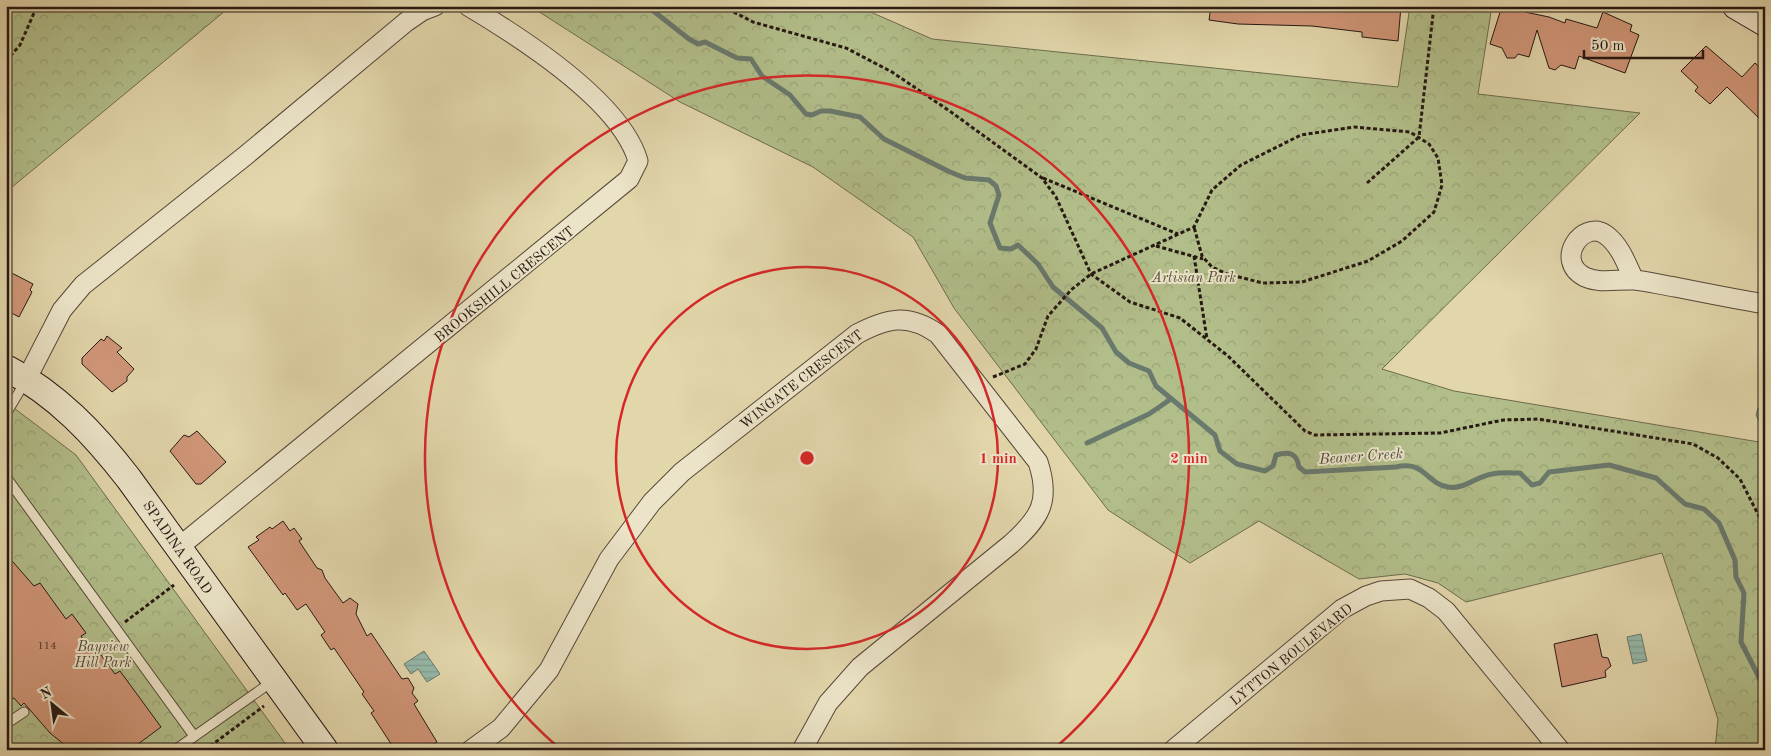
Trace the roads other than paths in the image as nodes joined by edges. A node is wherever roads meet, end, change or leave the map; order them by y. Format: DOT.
graph roads {
  1 [pos="435,6"];
  2 [pos="468,6"];
  3 [pos="1634,280"];
  4 [pos="1765,304"];
  5 [pos="16,374"];
  6 [pos="6,414"];
  7 [pos="6,477"];
  8 [pos="179,547"];
  9 [pos="274,680"];
  10 [pos="24,712"];
  11 [pos="6,724"];
  12 [pos="194,736"];
  13 [pos="174,750"];
  14 [pos="324,750"];
  15 [pos="471,750"];
  16 [pos="802,750"];
  17 [pos="1173,750"];
  18 [pos="1560,750"];
  1 -- 5 [label="street"];
  2 -- 8 [label="street, BROOKSHILL CRESCENT"];
  3 -- 4 [label="street"];
  5 -- 6 [label="lane"];
  5 -- 8 [label="street, SPADINA ROAD"];
  7 -- 12 [label="lane"];
  8 -- 9 [label="street, SPADINA ROAD"];
  9 -- 12 [label="lane"];
  9 -- 14 [label="street, SPADINA ROAD"];
  10 -- 11 [label="lane"];
  12 -- 13 [label="lane"];
  15 -- 16 [label="street, WINGATE CRESCENT"];
  17 -- 18 [label="street, LYTTON BOULEVARD"];
}
